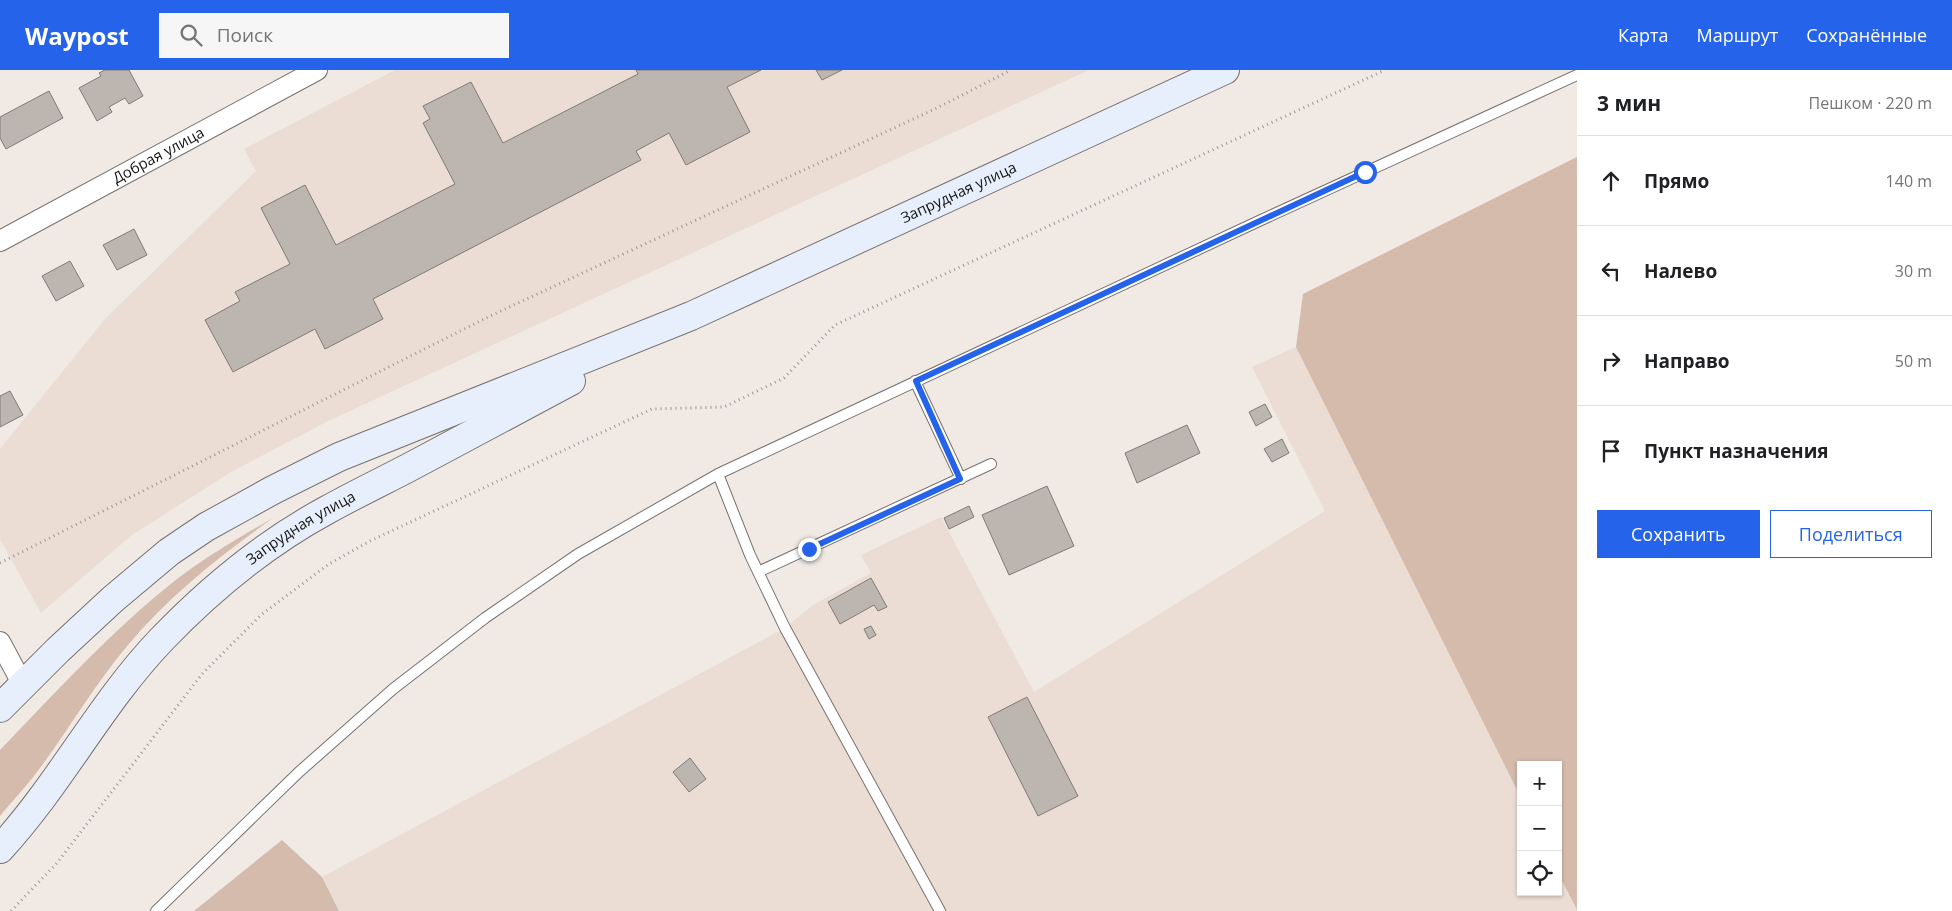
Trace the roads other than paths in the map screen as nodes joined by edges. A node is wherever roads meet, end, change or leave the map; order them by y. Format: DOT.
graph roads {
  1 [pos="317,70"];
  2 [pos="1225,70"];
  3 [pos="1577,75"];
  4 [pos="0,241"];
  5 [pos="691,316"];
  6 [pos="916,381"];
  7 [pos="991,464"];
  8 [pos="718,474"];
  9 [pos="960,479"];
  10 [pos="758,572"];
  11 [pos="0,642"];
  12 [pos="23,685"];
  13 [pos="0,708"];
  14 [pos="0,849"];
  15 [pos="156,911"];
  16 [pos="940,911"];
  1 -- 4 [label="street, Добрая улица"];
  2 -- 5 [label="main road, Запрудная улица"];
  3 -- 6 [label="lane"];
  5 -- 12 [label="main road, Запрудная улица"];
  5 -- 14 [label="main road, Запрудная улица"];
  6 -- 8 [label="lane"];
  6 -- 9 [label="lane"];
  7 -- 9 [label="lane"];
  8 -- 10 [label="lane"];
  8 -- 15 [label="lane"];
  9 -- 10 [label="lane"];
  10 -- 16 [label="lane"];
  11 -- 12 [label="street"];
  12 -- 13 [label="main road, Запрудная улица"];
}
